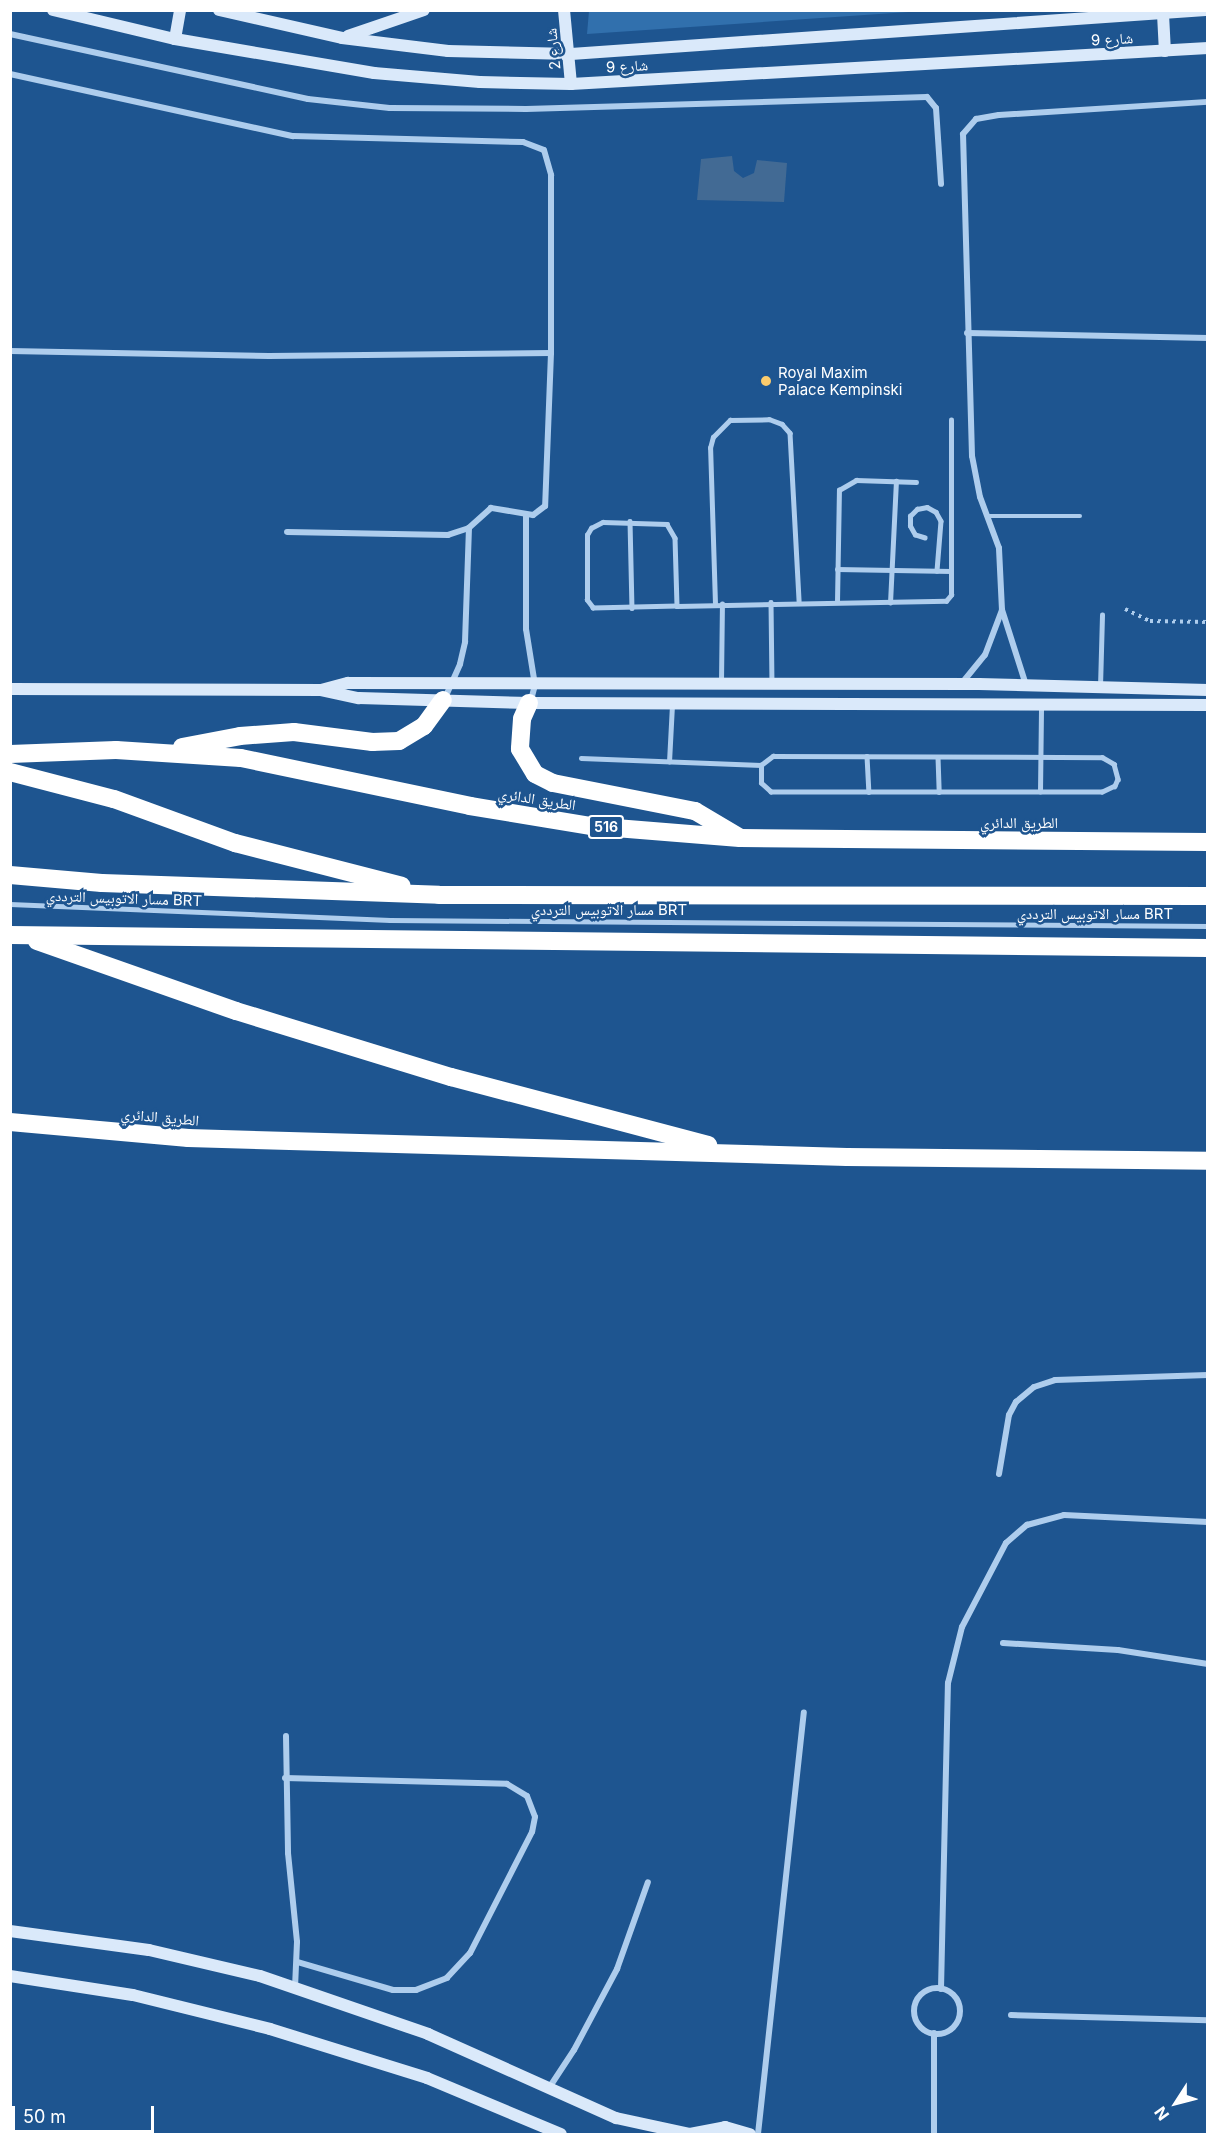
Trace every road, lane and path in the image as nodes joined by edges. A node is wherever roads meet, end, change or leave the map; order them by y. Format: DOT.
graph roads {
  1 [pos="53,10"];
  2 [pos="180,10"];
  3 [pos="219,10"];
  4 [pos="424,10"];
  5 [pos="564,10"];
  6 [pos="1205,10"];
  7 [pos="1163,14"];
  8 [pos="10,34"];
  9 [pos="342,38"];
  10 [pos="175,39"];
  11 [pos="1208,48"];
  12 [pos="1165,51"];
  13 [pos="571,54"];
  14 [pos="10,74"];
  15 [pos="571,84"];
  16 [pos="1208,102"];
  17 [pos="941,184"];
  18 [pos="967,333"];
  19 [pos="1208,338"];
  20 [pos="10,351"];
  21 [pos="551,353"];
  22 [pos="951,420"];
  23 [pos="896,481"];
  24 [pos="916,482"];
  25 [pos="526,515"];
  26 [pos="988,516"];
  27 [pos="1080,516"];
  28 [pos="630,521"];
  29 [pos="469,528"];
  30 [pos="287,532"];
  31 [pos="925,538"];
  32 [pos="837,569"];
  33 [pos="892,570"];
  34 [pos="937,570"];
  35 [pos="951,571"];
  36 [pos="799,601"];
  37 [pos="771,602"];
  38 [pos="837,602"];
  39 [pos="890,603"];
  40 [pos="715,604"];
  41 [pos="722,604"];
  42 [pos="677,606"];
  43 [pos="632,609"];
  44 [pos="1125,609"];
  45 [pos="1002,610"];
  46 [pos="1102,615"];
  47 [pos="1208,622"];
  48 [pos="772,684"];
  49 [pos="961,684"];
  50 [pos="535,685"];
  51 [pos="721,685"];
  52 [pos="1026,685"];
  53 [pos="10,689"];
  54 [pos="1100,690"];
  55 [pos="1208,690"];
  56 [pos="447,693"];
  57 [pos="672,702"];
  58 [pos="958,703"];
  59 [pos="529,704"];
  60 [pos="1041,704"];
  61 [pos="1208,705"];
  62 [pos="163,751"];
  63 [pos="10,754"];
  64 [pos="867,756"];
  65 [pos="938,757"];
  66 [pos="1040,757"];
  67 [pos="581,758"];
  68 [pos="669,762"];
  69 [pos="761,765"];
  70 [pos="10,772"];
  71 [pos="869,792"];
  72 [pos="939,792"];
  73 [pos="1040,792"];
  74 [pos="740,838"];
  75 [pos="1208,843"];
  76 [pos="10,875"];
  77 [pos="439,895"];
  78 [pos="1208,896"];
  79 [pos="10,904"];
  80 [pos="1208,926"];
  81 [pos="17,936"];
  82 [pos="1208,948"];
  83 [pos="10,1122"];
  84 [pos="744,1154"];
  85 [pos="1208,1161"];
  86 [pos="1208,1374"];
  87 [pos="999,1474"];
  88 [pos="1208,1522"];
  89 [pos="1004,1643"];
  90 [pos="1208,1664"];
  91 [pos="804,1712"];
  92 [pos="286,1736"];
  93 [pos="285,1778"];
  94 [pos="648,1882"];
  95 [pos="10,1931"];
  96 [pos="297,1962"];
  97 [pos="10,1976"];
  98 [pos="295,1987"];
  99 [pos="942,1989"];
  100 [pos="1011,2015"];
  101 [pos="1208,2020"];
  102 [pos="933,2033"];
  103 [pos="549,2088"];
  104 [pos="561,2134"];
  105 [pos="690,2134"];
  106 [pos="750,2134"];
  107 [pos="759,2134"];
  108 [pos="934,2134"];
  1 -- 10 [label="street, شارع 9"];
  2 -- 10 [label="street"];
  3 -- 9 [label="street, شارع 9"];
  4 -- 9 [label="street"];
  5 -- 13 [label="street, شارع 2"];
  6 -- 7 [label="street, شارع 9"];
  7 -- 12 [label="street"];
  7 -- 13 [label="street, شارع 9"];
  8 -- 17 [label="street"];
  9 -- 13 [label="street, شارع 9"];
  10 -- 15 [label="street, شارع 9"];
  11 -- 12 [label="street, شارع 9"];
  12 -- 15 [label="street, شارع 9"];
  13 -- 15 [label="street, شارع 2"];
  14 -- 21 [label="street"];
  16 -- 18 [label="street"];
  18 -- 19 [label="street"];
  18 -- 26 [label="street"];
  20 -- 21 [label="street"];
  21 -- 25 [label="street"];
  22 -- 35 [label="lane"];
  23 -- 24 [label="lane"];
  23 -- 32 [label="lane"];
  23 -- 33 [label="lane"];
  25 -- 29 [label="street"];
  25 -- 50 [label="street"];
  26 -- 27 [label="lane"];
  26 -- 45 [label="street"];
  28 -- 42 [label="lane"];
  28 -- 43 [label="lane"];
  28 -- 43 [label="lane"];
  29 -- 30 [label="street"];
  29 -- 56 [label="street"];
  31 -- 34 [label="lane"];
  32 -- 33 [label="lane"];
  32 -- 38 [label="lane"];
  33 -- 34 [label="lane"];
  33 -- 39 [label="lane"];
  34 -- 35 [label="lane"];
  35 -- 39 [label="lane"];
  36 -- 37 [label="lane"];
  36 -- 38 [label="lane"];
  36 -- 40 [label="lane"];
  37 -- 41 [label="lane"];
  37 -- 48 [label="lane"];
  38 -- 39 [label="lane"];
  40 -- 41 [label="lane"];
  40 -- 42 [label="lane"];
  41 -- 51 [label="lane"];
  42 -- 43 [label="lane"];
  44 -- 47 [label="path"];
  45 -- 49 [label="street"];
  45 -- 52 [label="street"];
  46 -- 54 [label="lane"];
  48 -- 49 [label="street"];
  48 -- 51 [label="street"];
  49 -- 52 [label="street"];
  49 -- 58 [label="street"];
  50 -- 51 [label="street"];
  50 -- 56 [label="street"];
  50 -- 59 [label="street"];
  52 -- 54 [label="street"];
  53 -- 56 [label="street"];
  54 -- 55 [label="street"];
  56 -- 59 [label="street"];
  56 -- 62 [label="highway"];
  57 -- 58 [label="street"];
  57 -- 59 [label="street"];
  57 -- 68 [label="lane"];
  58 -- 60 [label="street"];
  59 -- 74 [label="highway"];
  60 -- 61 [label="street"];
  60 -- 66 [label="lane"];
  62 -- 63 [label="highway, الطريق الدائري / 516"];
  62 -- 74 [label="highway, الطريق الدائري / 516"];
  64 -- 65 [label="lane"];
  64 -- 69 [label="lane"];
  64 -- 71 [label="lane"];
  65 -- 66 [label="lane"];
  65 -- 72 [label="lane"];
  66 -- 73 [label="lane"];
  66 -- 73 [label="lane"];
  67 -- 68 [label="lane"];
  68 -- 69 [label="lane"];
  69 -- 71 [label="lane"];
  70 -- 77 [label="highway"];
  71 -- 72 [label="lane"];
  72 -- 73 [label="lane"];
  74 -- 75 [label="highway, الطريق الدائري / 516"];
  76 -- 77 [label="highway"];
  77 -- 78 [label="highway"];
  79 -- 80 [label="lane, مسار الاتوبيس الترددي BRT"];
  81 -- 82 [label="highway"];
  81 -- 84 [label="highway"];
  83 -- 84 [label="highway, الطريق الدائري"];
  84 -- 85 [label="highway, الطريق الدائري"];
  86 -- 87 [label="street"];
  88 -- 99 [label="street"];
  89 -- 90 [label="street"];
  91 -- 107 [label="street"];
  92 -- 93 [label="street"];
  93 -- 96 [label="street"];
  93 -- 96 [label="street"];
  94 -- 103 [label="street"];
  95 -- 98 [label="street"];
  96 -- 98 [label="street"];
  97 -- 104 [label="street"];
  98 -- 103 [label="street"];
  99 -- 102 [label="street"];
  99 -- 102 [label="street"];
  100 -- 101 [label="street"];
  102 -- 108 [label="street"];
  103 -- 105 [label="street"];
  105 -- 106 [label="street"];
}
